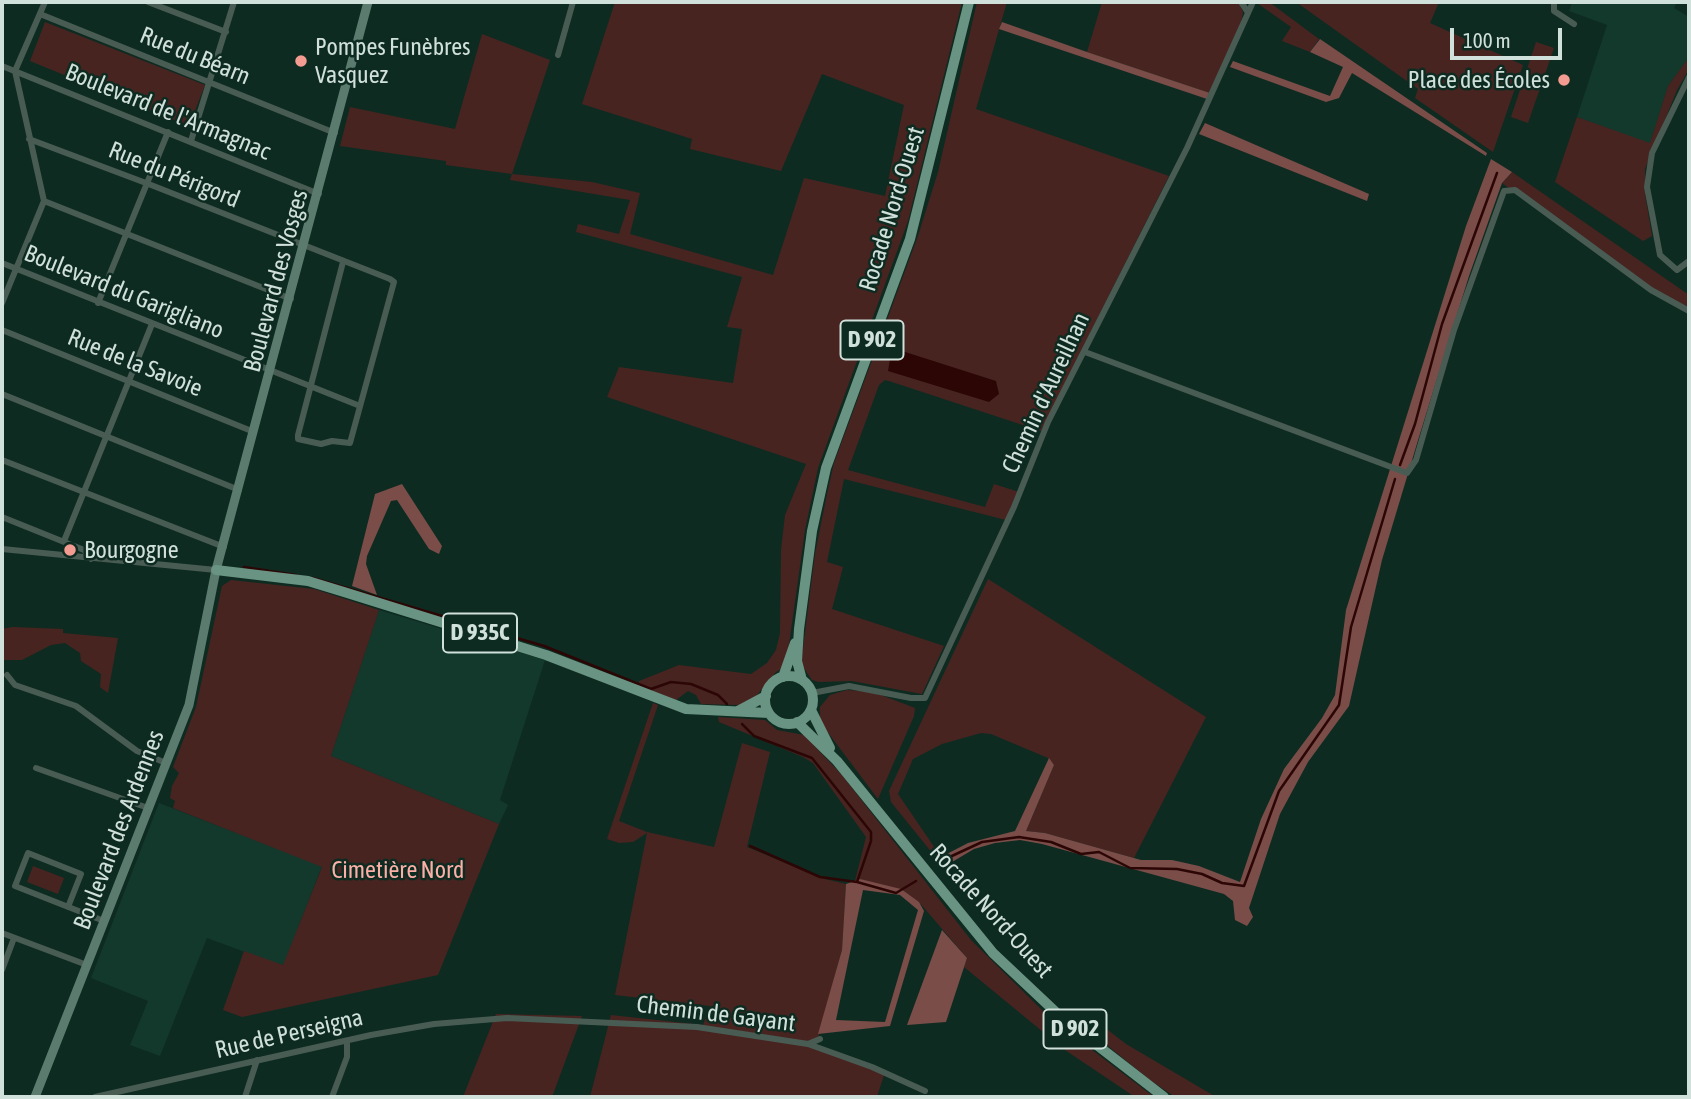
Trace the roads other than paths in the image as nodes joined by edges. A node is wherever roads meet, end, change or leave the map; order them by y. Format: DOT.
graph roads {
  1 [pos="45,2"];
  2 [pos="234,2"];
  3 [pos="368,2"];
  4 [pos="573,2"];
  5 [pos="969,2"];
  6 [pos="1241,2"];
  7 [pos="1253,2"];
  8 [pos="1554,2"];
  9 [pos="153,3"];
  10 [pos="1247,11"];
  11 [pos="40,14"];
  12 [pos="1574,24"];
  13 [pos="226,32"];
  14 [pos="558,55"];
  15 [pos="2,66"];
  16 [pos="15,71"];
  17 [pos="1689,77"];
  18 [pos="210,84"];
  19 [pos="168,132"];
  20 [pos="335,133"];
  21 [pos="29,139"];
  22 [pos="191,141"];
  23 [pos="146,183"];
  24 [pos="319,194"];
  25 [pos="44,201"];
  26 [pos="126,234"];
  27 [pos="304,247"];
  28 [pos="1689,261"];
  29 [pos="343,262"];
  30 [pos="2,263"];
  31 [pos="16,269"];
  32 [pos="291,299"];
  33 [pos="2,303"];
  34 [pos="99,303"];
  35 [pos="1689,311"];
  36 [pos="152,324"];
  37 [pos="2,330"];
  38 [pos="1085,352"];
  39 [pos="272,372"];
  40 [pos="128,382"];
  41 [pos="310,387"];
  42 [pos="2,394"];
  43 [pos="360,406"];
  44 [pos="254,432"];
  45 [pos="105,438"];
  46 [pos="2,460"];
  47 [pos="239,489"];
  48 [pos="83,492"];
  49 [pos="2,517"];
  50 [pos="64,541"];
  51 [pos="224,547"];
  52 [pos="2,549"];
  53 [pos="91,559"];
  54 [pos="216,570"];
  55 [pos="799,629"];
  56 [pos="7,675"];
  57 [pos="783,677"];
  58 [pos="802,680"];
  59 [pos="812,693"];
  60 [pos="766,696"];
  61 [pos="811,710"];
  62 [pos="738,712"];
  63 [pos="769,712"];
  64 [pos="797,722"];
  65 [pos="838,761"];
  66 [pos="166,763"];
  67 [pos="36,768"];
  68 [pos="148,808"];
  69 [pos="68,907"];
  70 [pos="104,921"];
  71 [pos="2,933"];
  72 [pos="14,938"];
  73 [pos="87,965"];
  74 [pos="2,970"];
  75 [pos="493,1018"];
  76 [pos="820,1039"];
  77 [pos="347,1042"];
  78 [pos="808,1044"];
  79 [pos="257,1060"];
  80 [pos="925,1091"];
  81 [pos="36,1097"];
  82 [pos="95,1097"];
  83 [pos="245,1097"];
  84 [pos="332,1097"];
  85 [pos="1164,1097"];
  1 -- 11 [label="street"];
  2 -- 13 [label="street"];
  3 -- 20 [label="main road, Boulevard des Vosges"];
  4 -- 14 [label="street"];
  5 -- 55 [label="main road, Rocade Nord-Ouest / D 902"];
  6 -- 10 [label="street"];
  7 -- 10 [label="street, Chemin d'Aureilhan"];
  8 -- 12 [label="street"];
  9 -- 13 [label="street"];
  10 -- 38 [label="street, Chemin d'Aureilhan"];
  11 -- 16 [label="street"];
  11 -- 18 [label="street, Rue du Béarn"];
  13 -- 18 [label="street"];
  15 -- 16 [label="street, Boulevard de l'Armagnac"];
  16 -- 19 [label="street, Boulevard de l'Armagnac"];
  16 -- 21 [label="street"];
  17 -- 28 [label="street"];
  18 -- 20 [label="street, Rue du Béarn"];
  18 -- 22 [label="street"];
  19 -- 22 [label="street, Boulevard de l'Armagnac"];
  19 -- 23 [label="street"];
  20 -- 24 [label="main road, Boulevard des Vosges"];
  21 -- 23 [label="street, Rue du Périgord"];
  21 -- 25 [label="street"];
  22 -- 24 [label="street, Boulevard de l'Armagnac"];
  23 -- 26 [label="street"];
  23 -- 27 [label="street, Rue du Périgord"];
  24 -- 27 [label="main road, Boulevard des Vosges"];
  25 -- 26 [label="street"];
  25 -- 31 [label="street"];
  26 -- 32 [label="street"];
  26 -- 34 [label="street"];
  27 -- 29 [label="street, Rue du Périgord"];
  27 -- 32 [label="main road, Boulevard des Vosges"];
  29 -- 41 [label="street"];
  29 -- 43 [label="street, Rue du Périgord"];
  30 -- 31 [label="street, Boulevard du Garigliano"];
  31 -- 33 [label="street"];
  31 -- 34 [label="street, Boulevard du Garigliano"];
  32 -- 39 [label="main road, Boulevard des Vosges"];
  34 -- 36 [label="street, Boulevard du Garigliano"];
  35 -- 38 [label="street"];
  36 -- 39 [label="street, Boulevard du Garigliano"];
  36 -- 40 [label="street"];
  37 -- 40 [label="street, Rue de la Savoie"];
  38 -- 59 [label="street, Chemin d'Aureilhan"];
  39 -- 41 [label="street, Boulevard du Garigliano"];
  39 -- 44 [label="main road, Boulevard des Vosges"];
  40 -- 44 [label="street, Rue de la Savoie"];
  40 -- 45 [label="street"];
  41 -- 43 [label="street, Boulevard du Garigliano"];
  41 -- 43 [label="street"];
  42 -- 45 [label="street"];
  44 -- 47 [label="main road, Boulevard des Vosges"];
  45 -- 47 [label="street"];
  45 -- 48 [label="street"];
  46 -- 48 [label="street"];
  47 -- 51 [label="main road, Boulevard des Vosges"];
  48 -- 50 [label="street"];
  48 -- 51 [label="street"];
  49 -- 50 [label="street"];
  50 -- 53 [label="street"];
  51 -- 54 [label="main road, Boulevard des Vosges"];
  52 -- 53 [label="street"];
  53 -- 54 [label="street"];
  54 -- 62 [label="main road, D 935C"];
  54 -- 66 [label="main road, Boulevard des Ardennes"];
  55 -- 57 [label="main road, Rocade Nord-Ouest / D 902"];
  55 -- 58 [label="main road, Rocade Nord-Ouest / D 902"];
  56 -- 66 [label="street"];
  57 -- 58 [label="main road"];
  57 -- 60 [label="main road"];
  58 -- 59 [label="main road"];
  59 -- 61 [label="main road"];
  60 -- 62 [label="main road"];
  60 -- 63 [label="main road"];
  61 -- 64 [label="main road"];
  61 -- 65 [label="main road, Rocade Nord-Ouest / D 902"];
  62 -- 63 [label="main road, D 935C"];
  63 -- 64 [label="main road"];
  64 -- 65 [label="main road, Rocade Nord-Ouest / D 902"];
  65 -- 85 [label="main road, Rocade Nord-Ouest / D 902"];
  66 -- 68 [label="main road, Boulevard des Ardennes"];
  67 -- 68 [label="street"];
  68 -- 70 [label="main road, Boulevard des Ardennes"];
  69 -- 69 [label="street"];
  69 -- 70 [label="street"];
  70 -- 73 [label="main road, Boulevard des Ardennes"];
  71 -- 72 [label="street"];
  72 -- 73 [label="street"];
  72 -- 74 [label="street"];
  73 -- 81 [label="main road, Boulevard des Ardennes"];
  75 -- 77 [label="street, Rue de Perseigna"];
  75 -- 78 [label="street, Chemin de Gayant"];
  76 -- 78 [label="street"];
  77 -- 79 [label="street, Rue de Perseigna"];
  77 -- 84 [label="street"];
  78 -- 80 [label="street, Chemin de Gayant"];
  79 -- 82 [label="street, Rue de Perseigna"];
  79 -- 83 [label="street"];
}
